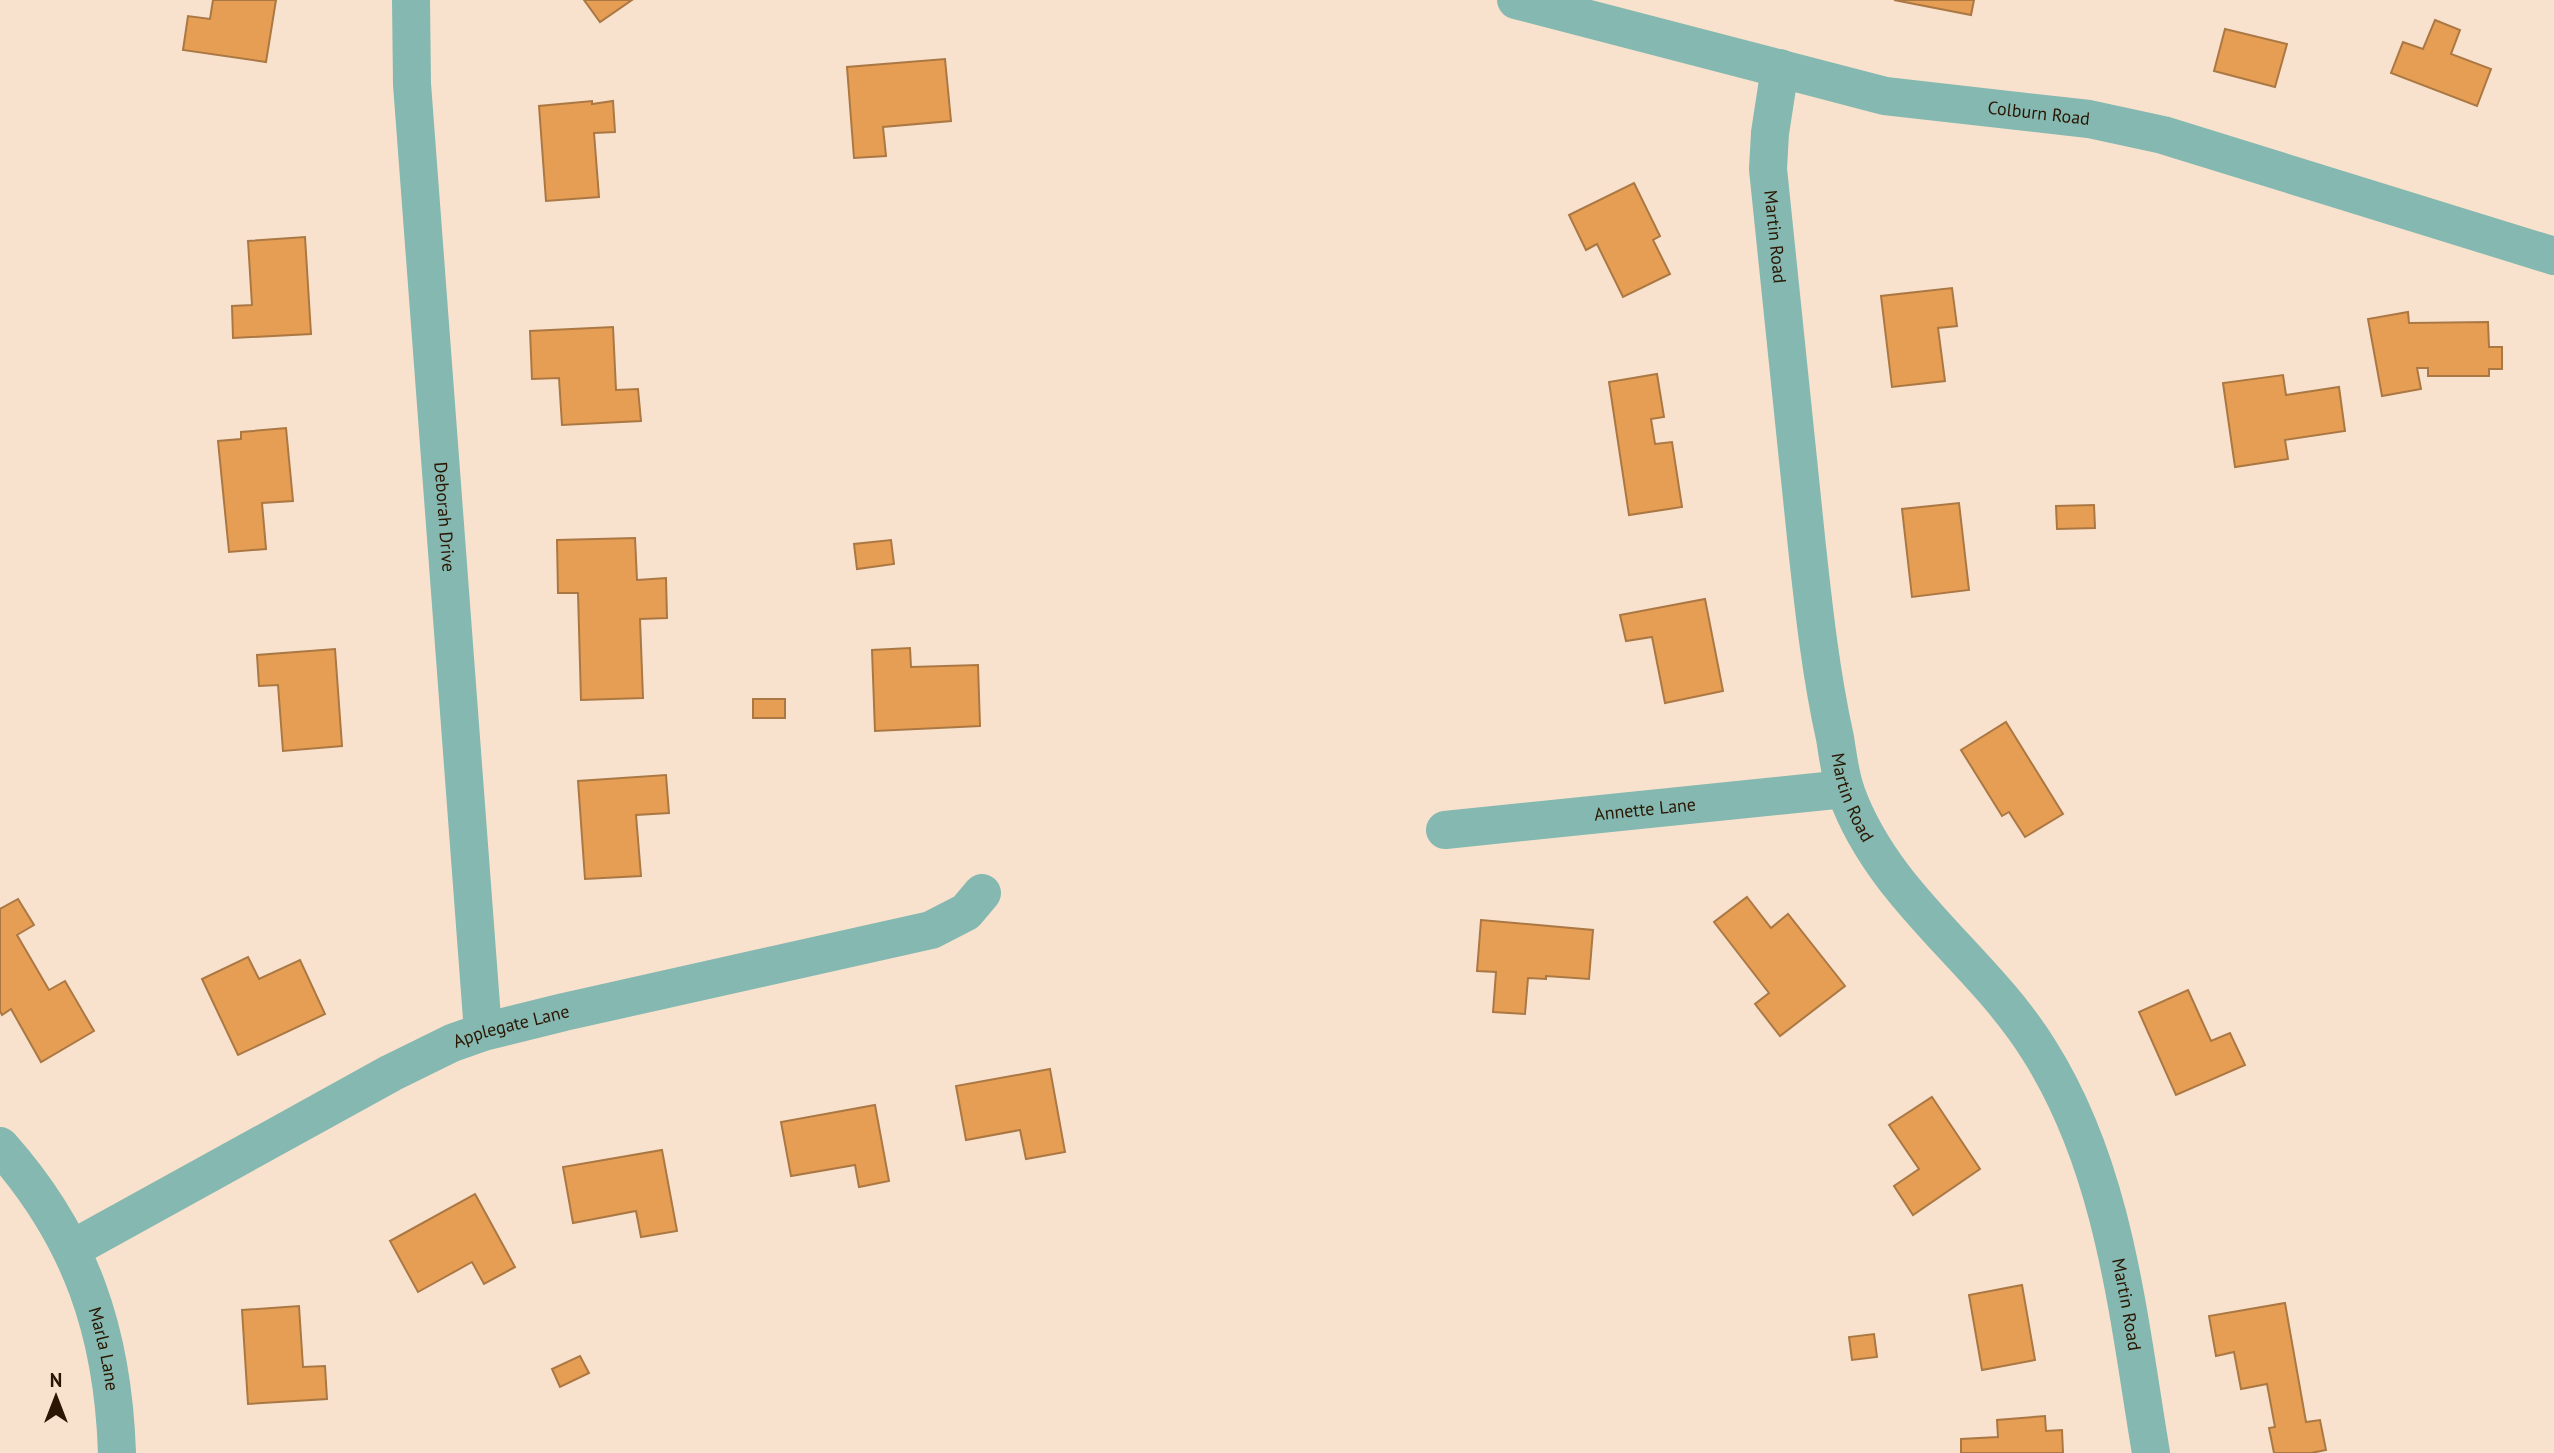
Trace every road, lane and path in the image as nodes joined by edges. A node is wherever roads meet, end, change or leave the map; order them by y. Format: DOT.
graph roads {
  1 [pos="411,0"];
  2 [pos="1516,0"];
  3 [pos="1780,68"];
  4 [pos="2554,256"];
  5 [pos="1845,789"];
  6 [pos="1445,830"];
  7 [pos="982,893"];
  8 [pos="483,1032"];
  9 [pos="0,1146"];
  10 [pos="72,1249"];
  11 [pos="117,1453"];
  12 [pos="2151,1453"];
  1 -- 8 [label="street, Deborah Drive"];
  2 -- 3 [label="street, Colburn Road"];
  3 -- 4 [label="street, Colburn Road"];
  3 -- 5 [label="street, Martin Road"];
  5 -- 6 [label="street, Annette Lane"];
  5 -- 12 [label="street, Martin Road"];
  7 -- 8 [label="street, Applegate Lane"];
  8 -- 10 [label="street, Applegate Lane"];
  9 -- 10 [label="street, Marla Lane"];
  10 -- 11 [label="street, Marla Lane"];
}
